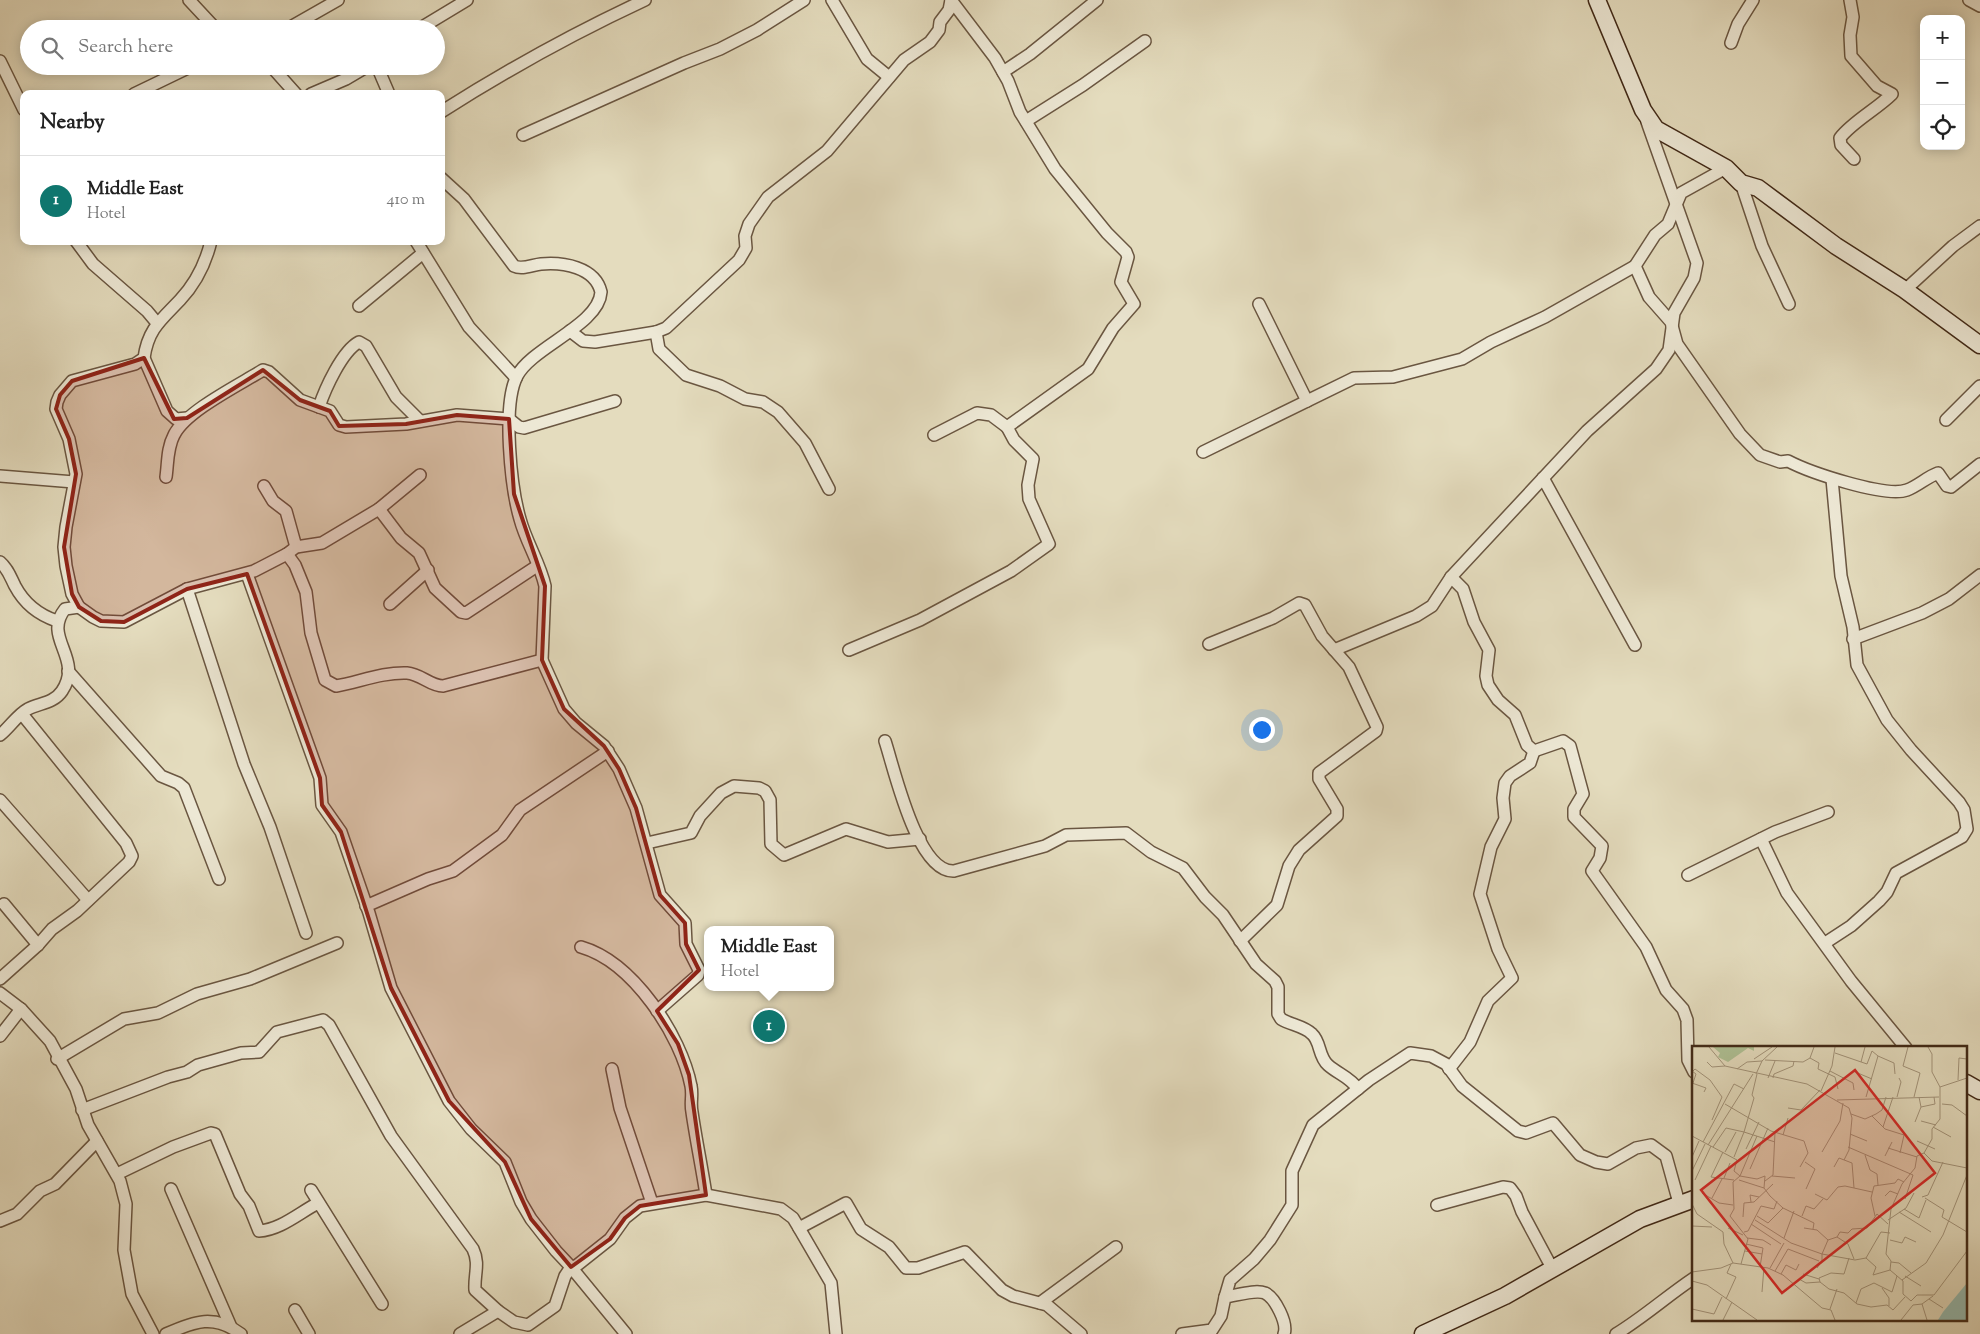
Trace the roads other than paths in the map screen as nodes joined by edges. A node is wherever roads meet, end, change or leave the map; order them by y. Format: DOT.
graph roads {
  1 [pos="189,0"];
  2 [pos="338,0"];
  3 [pos="467,0"];
  4 [pos="645,0"];
  5 [pos="804,0"];
  6 [pos="832,0"];
  7 [pos="951,0"];
  8 [pos="1097,0"];
  9 [pos="1597,0"];
  10 [pos="1753,0"];
  11 [pos="1850,0"];
  12 [pos="1967,1"];
  13 [pos="1980,6"];
  14 [pos="208,20"];
  15 [pos="302,20"];
  16 [pos="434,20"];
  17 [pos="1145,41"];
  18 [pos="1730,43"];
  19 [pos="0,61"];
  20 [pos="1003,72"];
  21 [pos="173,75"];
  22 [pos="279,75"];
  23 [pos="353,75"];
  24 [pos="380,75"];
  25 [pos="889,77"];
  26 [pos="142,90"];
  27 [pos="292,90"];
  28 [pos="320,90"];
  29 [pos="387,90"];
  30 [pos="20,102"];
  31 [pos="445,109"];
  32 [pos="1643,110"];
  33 [pos="1026,121"];
  34 [pos="524,135"];
  35 [pos="1854,159"];
  36 [pos="1726,168"];
  37 [pos="445,182"];
  38 [pos="1741,182"];
  39 [pos="1677,206"];
  40 [pos="1980,226"];
  41 [pos="79,245"];
  42 [pos="209,245"];
  43 [pos="418,245"];
  44 [pos="423,253"];
  45 [pos="1635,266"];
  46 [pos="1905,290"];
  47 [pos="1259,304"];
  48 [pos="1789,304"];
  49 [pos="358,306"];
  50 [pos="1671,322"];
  51 [pos="156,323"];
  52 [pos="570,331"];
  53 [pos="656,332"];
  54 [pos="1980,345"];
  55 [pos="144,358"];
  56 [pos="516,378"];
  57 [pos="1980,386"];
  58 [pos="615,401"];
  59 [pos="1307,401"];
  60 [pos="319,407"];
  61 [pos="187,418"];
  62 [pos="509,419"];
  63 [pos="1946,420"];
  64 [pos="420,421"];
  65 [pos="1007,426"];
  66 [pos="934,435"];
  67 [pos="1203,452"];
  68 [pos="1980,464"];
  69 [pos="420,475"];
  70 [pos="0,476"];
  71 [pos="166,477"];
  72 [pos="1543,478"];
  73 [pos="1832,479"];
  74 [pos="74,482"];
  75 [pos="264,486"];
  76 [pos="829,490"];
  77 [pos="379,509"];
  78 [pos="291,550"];
  79 [pos="0,562"];
  80 [pos="537,566"];
  81 [pos="428,570"];
  82 [pos="247,574"];
  83 [pos="1451,577"];
  84 [pos="1979,578"];
  85 [pos="187,589"];
  86 [pos="72,594"];
  87 [pos="390,604"];
  88 [pos="79,607"];
  89 [pos="65,608"];
  90 [pos="57,621"];
  91 [pos="1854,640"];
  92 [pos="1209,644"];
  93 [pos="1636,645"];
  94 [pos="849,650"];
  95 [pos="1334,650"];
  96 [pos="542,660"];
  97 [pos="68,671"];
  98 [pos="22,714"];
  99 [pos="0,735"];
  100 [pos="885,741"];
  101 [pos="608,751"];
  102 [pos="1534,751"];
  103 [pos="0,800"];
  104 [pos="1828,812"];
  105 [pos="1761,839"];
  106 [pos="920,840"];
  107 [pos="647,843"];
  108 [pos="1688,875"];
  109 [pos="219,879"];
  110 [pos="88,900"];
  111 [pos="4,904"];
  112 [pos="366,906"];
  113 [pos="306,933"];
  114 [pos="1240,941"];
  115 [pos="337,942"];
  116 [pos="1825,943"];
  117 [pos="38,945"];
  118 [pos="581,947"];
  119 [pos="0,979"];
  120 [pos="0,993"];
  121 [pos="21,1010"];
  122 [pos="657,1011"];
  123 [pos="0,1036"];
  124 [pos="1904,1046"];
  125 [pos="58,1058"];
  126 [pos="1692,1068"];
  127 [pos="612,1069"];
  128 [pos="1449,1069"];
  129 [pos="1968,1084"];
  130 [pos="1358,1089"];
  131 [pos="1980,1091"];
  132 [pos="82,1110"];
  133 [pos="97,1141"];
  134 [pos="117,1174"];
  135 [pos="171,1190"];
  136 [pos="311,1190"];
  137 [pos="706,1196"];
  138 [pos="1686,1201"];
  139 [pos="318,1203"];
  140 [pos="652,1203"];
  141 [pos="1437,1205"];
  142 [pos="0,1221"];
  143 [pos="799,1228"];
  144 [pos="1116,1247"];
  145 [pos="571,1267"];
  146 [pos="1552,1268"];
  147 [pos="1692,1279"];
  148 [pos="1225,1298"];
  149 [pos="1040,1303"];
  150 [pos="382,1304"];
  151 [pos="295,1310"];
  152 [pos="498,1311"];
  153 [pos="236,1330"];
  154 [pos="153,1334"];
  155 [pos="166,1334"];
  156 [pos="308,1334"];
  157 [pos="460,1334"];
  158 [pos="626,1334"];
  159 [pos="836,1334"];
  160 [pos="1081,1334"];
  161 [pos="1182,1334"];
  162 [pos="1284,1334"];
  163 [pos="1423,1334"];
  164 [pos="1616,1334"];
  1 -- 14 [label="street"];
  2 -- 15 [label="street"];
  3 -- 16 [label="street"];
  4 -- 31 [label="street"];
  5 -- 34 [label="street"];
  6 -- 25 [label="street"];
  7 -- 20 [label="street"];
  7 -- 25 [label="street"];
  8 -- 20 [label="street"];
  9 -- 32 [label="street"];
  10 -- 18 [label="street"];
  11 -- 35 [label="street"];
  12 -- 13 [label="street"];
  17 -- 33 [label="street"];
  19 -- 30 [label="street"];
  20 -- 33 [label="street"];
  21 -- 26 [label="street"];
  22 -- 27 [label="street"];
  23 -- 28 [label="street"];
  24 -- 29 [label="street"];
  25 -- 53 [label="street"];
  32 -- 36 [label="street"];
  32 -- 39 [label="street"];
  33 -- 65 [label="street"];
  36 -- 38 [label="street"];
  36 -- 39 [label="street"];
  37 -- 52 [label="street"];
  38 -- 46 [label="street"];
  38 -- 48 [label="street"];
  39 -- 45 [label="street"];
  39 -- 50 [label="street"];
  40 -- 46 [label="street"];
  41 -- 51 [label="street"];
  42 -- 51 [label="street"];
  43 -- 44 [label="street"];
  44 -- 49 [label="street"];
  44 -- 56 [label="street"];
  45 -- 50 [label="street"];
  45 -- 59 [label="street"];
  46 -- 54 [label="street"];
  47 -- 59 [label="street"];
  50 -- 72 [label="street"];
  50 -- 73 [label="street"];
  51 -- 55 [label="street"];
  52 -- 53 [label="street"];
  52 -- 56 [label="street"];
  53 -- 76 [label="street"];
  55 -- 61 [label="street"];
  55 -- 74 [label="street"];
  56 -- 62 [label="street"];
  57 -- 63 [label="street"];
  58 -- 62 [label="street"];
  59 -- 67 [label="street"];
  60 -- 61 [label="street"];
  60 -- 64 [label="street"];
  60 -- 64 [label="street"];
  61 -- 71 [label="street"];
  62 -- 64 [label="street"];
  62 -- 80 [label="street"];
  65 -- 66 [label="street"];
  65 -- 94 [label="street"];
  68 -- 73 [label="street"];
  69 -- 77 [label="street"];
  70 -- 74 [label="street"];
  72 -- 83 [label="street"];
  72 -- 93 [label="street"];
  73 -- 91 [label="street"];
  74 -- 86 [label="street"];
  75 -- 78 [label="street"];
  77 -- 78 [label="street"];
  77 -- 81 [label="street"];
  78 -- 82 [label="street"];
  78 -- 96 [label="street"];
  79 -- 90 [label="street"];
  80 -- 81 [label="street"];
  80 -- 96 [label="street"];
  81 -- 87 [label="street"];
  82 -- 85 [label="street"];
  82 -- 112 [label="street"];
  83 -- 95 [label="street"];
  83 -- 102 [label="street"];
  84 -- 91 [label="street"];
  85 -- 88 [label="street"];
  85 -- 113 [label="street"];
  86 -- 88 [label="street"];
  86 -- 89 [label="street"];
  88 -- 89 [label="street"];
  89 -- 90 [label="street"];
  90 -- 97 [label="street"];
  91 -- 116 [label="street"];
  92 -- 95 [label="street"];
  95 -- 114 [label="street"];
  96 -- 101 [label="street"];
  97 -- 98 [label="street"];
  97 -- 109 [label="street"];
  98 -- 99 [label="street"];
  98 -- 110 [label="street"];
  100 -- 106 [label="street"];
  101 -- 107 [label="street"];
  101 -- 112 [label="street"];
  102 -- 126 [label="street"];
  102 -- 128 [label="street"];
  103 -- 110 [label="street"];
  104 -- 105 [label="street"];
  105 -- 108 [label="street"];
  105 -- 116 [label="street"];
  106 -- 107 [label="street"];
  106 -- 114 [label="street"];
  107 -- 122 [label="street"];
  110 -- 117 [label="street"];
  111 -- 117 [label="street"];
  112 -- 145 [label="street"];
  114 -- 130 [label="street"];
  115 -- 125 [label="street"];
  116 -- 124 [label="street"];
  117 -- 119 [label="street"];
  118 -- 122 [label="street"];
  120 -- 121 [label="street"];
  121 -- 123 [label="street"];
  121 -- 125 [label="street"];
  122 -- 137 [label="street"];
  125 -- 132 [label="street"];
  127 -- 140 [label="street"];
  128 -- 130 [label="street"];
  128 -- 138 [label="street"];
  129 -- 131 [label="street"];
  130 -- 148 [label="street"];
  132 -- 133 [label="street"];
  132 -- 152 [label="street"];
  133 -- 134 [label="street"];
  133 -- 142 [label="street"];
  134 -- 139 [label="street"];
  134 -- 154 [label="street"];
  135 -- 153 [label="street"];
  136 -- 139 [label="street"];
  137 -- 140 [label="street"];
  137 -- 143 [label="street"];
  138 -- 146 [label="street"];
  139 -- 150 [label="street"];
  140 -- 145 [label="street"];
  141 -- 146 [label="street"];
  143 -- 149 [label="street"];
  143 -- 159 [label="street"];
  144 -- 149 [label="street"];
  145 -- 152 [label="street"];
  145 -- 158 [label="street"];
  146 -- 163 [label="street"];
  147 -- 164 [label="street"];
  148 -- 161 [label="street"];
  148 -- 162 [label="street"];
  149 -- 160 [label="street"];
  151 -- 156 [label="street"];
  152 -- 157 [label="street"];
  153 -- 155 [label="street"];
}
